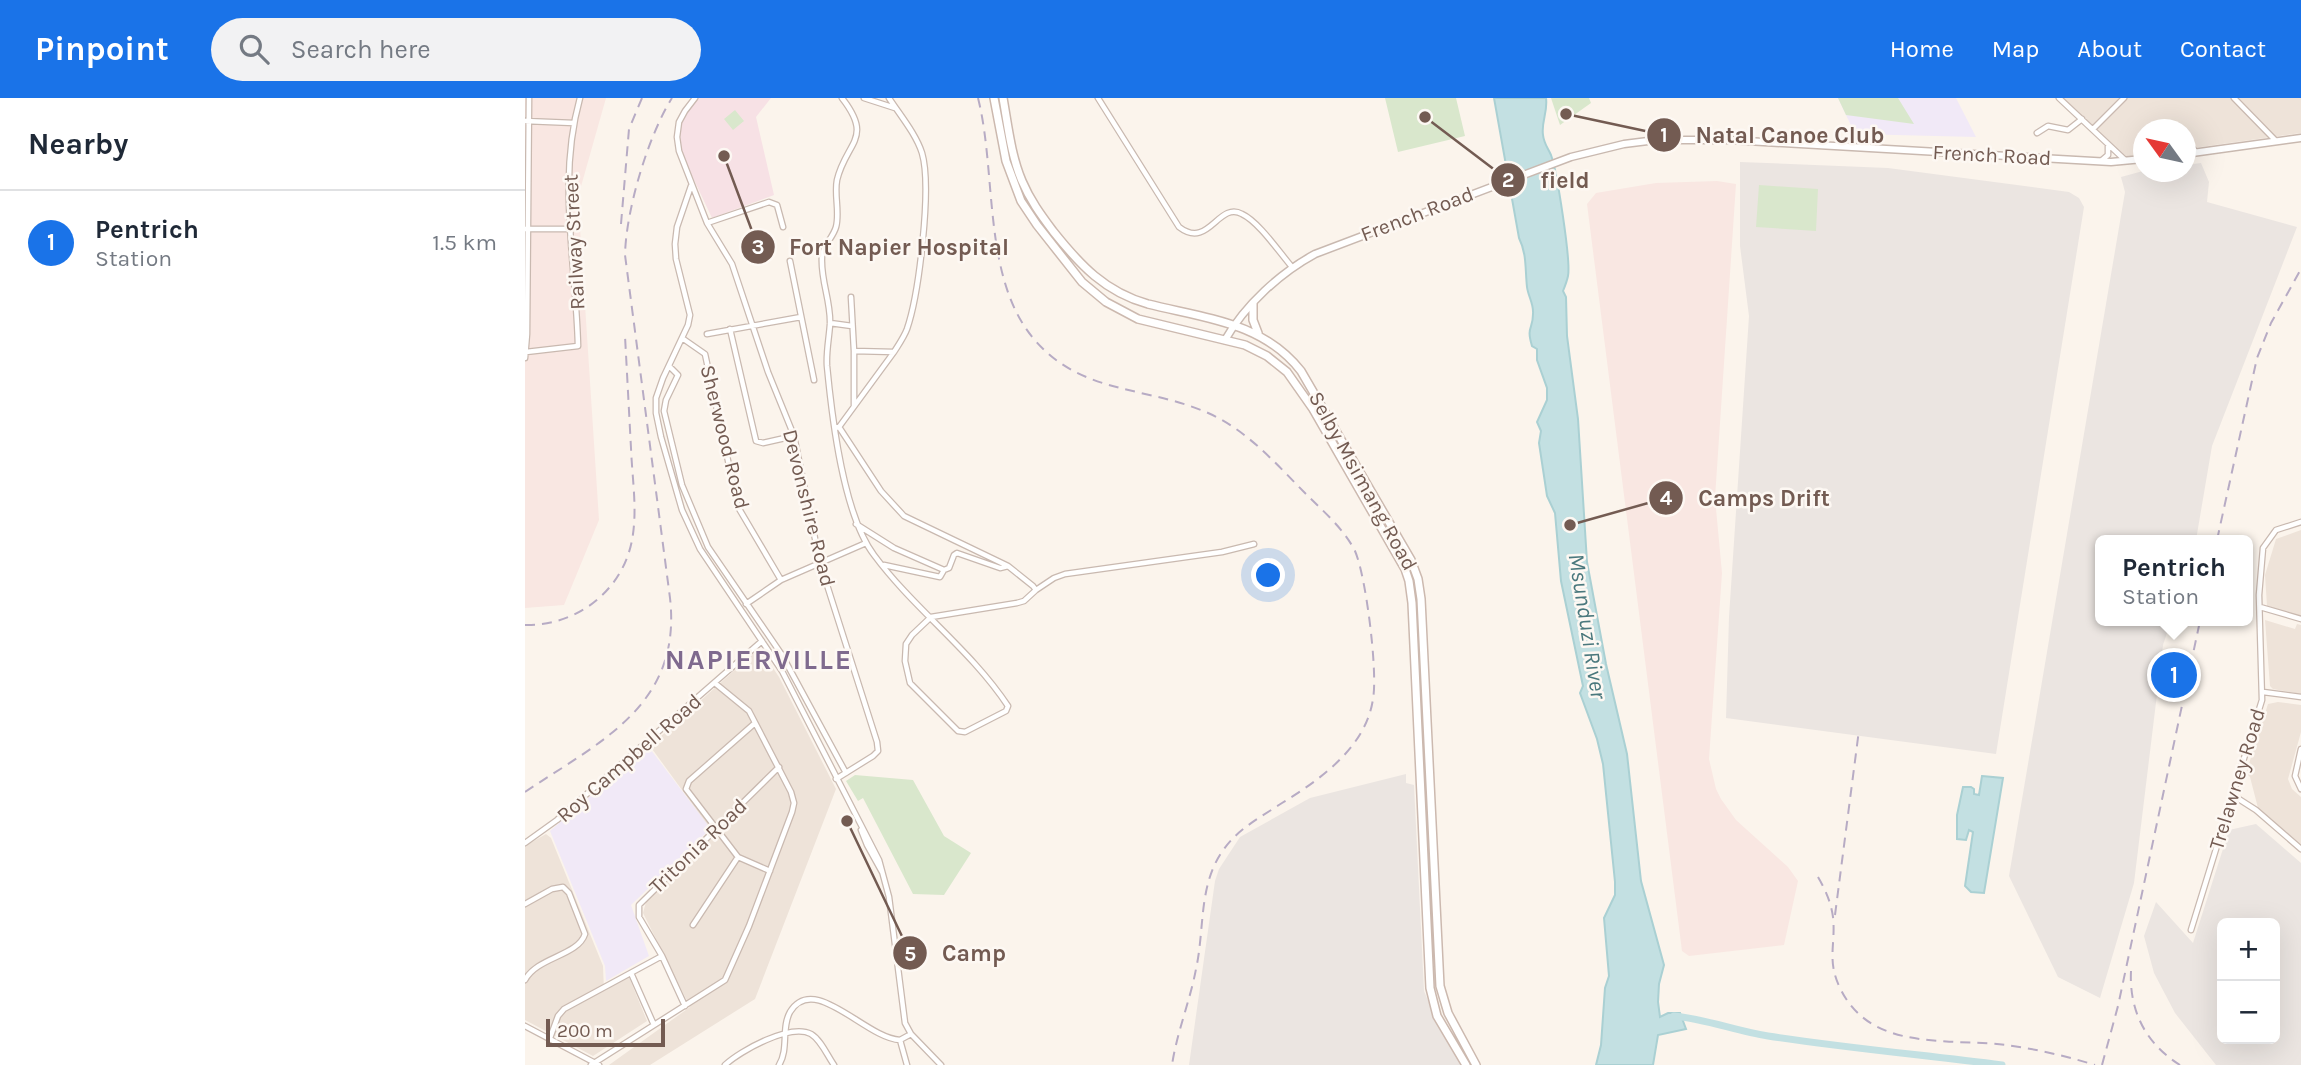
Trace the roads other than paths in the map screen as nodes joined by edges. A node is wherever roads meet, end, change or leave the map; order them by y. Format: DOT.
graph roads {
  1 [pos="529,98"];
  2 [pos="579,98"];
  3 [pos="695,98"];
  4 [pos="842,98"];
  5 [pos="864,98"];
  6 [pos="889,98"];
  7 [pos="994,98"];
  8 [pos="1003,98"];
  9 [pos="1098,98"];
  10 [pos="2059,98"];
  11 [pos="2124,98"];
  12 [pos="2234,98"];
  13 [pos="896,109"];
  14 [pos="2082,119"];
  15 [pos="527,121"];
  16 [pos="574,122"];
  17 [pos="2093,129"];
  18 [pos="2037,133"];
  19 [pos="2301,138"];
  20 [pos="2276,141"];
  21 [pos="2107,142"];
  22 [pos="2196,152"];
  23 [pos="2133,160"];
  24 [pos="2100,161"];
  25 [pos="2126,161"];
  26 [pos="691,186"];
  27 [pos="707,223"];
  28 [pos="783,227"];
  29 [pos="527,229"];
  30 [pos="569,229"];
  31 [pos="790,261"];
  32 [pos="1292,267"];
  33 [pos="851,296"];
  34 [pos="1253,304"];
  35 [pos="801,317"];
  36 [pos="830,323"];
  37 [pos="1234,324"];
  38 [pos="753,325"];
  39 [pos="852,326"];
  40 [pos="730,329"];
  41 [pos="707,334"];
  42 [pos="1259,335"];
  43 [pos="682,338"];
  44 [pos="1225,340"];
  45 [pos="854,351"];
  46 [pos="894,352"];
  47 [pos="526,355"];
  48 [pos="669,366"];
  49 [pos="814,380"];
  50 [pos="854,406"];
  51 [pos="837,427"];
  52 [pos="794,436"];
  53 [pos="2301,522"];
  54 [pos="856,524"];
  55 [pos="866,543"];
  56 [pos="1254,544"];
  57 [pos="820,563"];
  58 [pos="882,564"];
  59 [pos="1008,566"];
  60 [pos="944,570"];
  61 [pos="781,580"];
  62 [pos="1036,590"];
  63 [pos="746,604"];
  64 [pos="2260,607"];
  65 [pos="931,617"];
  66 [pos="2301,619"];
  67 [pos="762,641"];
  68 [pos="716,684"];
  69 [pos="2263,692"];
  70 [pos="2301,697"];
  71 [pos="755,723"];
  72 [pos="2301,749"];
  73 [pos="779,767"];
  74 [pos="846,773"];
  75 [pos="836,779"];
  76 [pos="2301,789"];
  77 [pos="2234,796"];
  78 [pos="716,829"];
  79 [pos="525,843"];
  80 [pos="2301,849"];
  81 [pos="739,857"];
  82 [pos="770,871"];
  83 [pos="525,904"];
  84 [pos="693,925"];
  85 [pos="2191,930"];
  86 [pos="662,956"];
  87 [pos="631,974"];
  88 [pos="525,980"];
  89 [pos="685,1006"];
  90 [pos="654,1025"];
  91 [pos="525,1026"];
  92 [pos="785,1034"];
  93 [pos="911,1034"];
  94 [pos="550,1038"];
  95 [pos="900,1040"];
  96 [pos="1460,1061"];
  97 [pos="595,1064"];
  98 [pos="1472,1064"];
  99 [pos="725,1065"];
  100 [pos="779,1065"];
  101 [pos="834,1065"];
  102 [pos="907,1065"];
  103 [pos="941,1065"];
  1 -- 15 [label="street"];
  2 -- 16 [label="street, Railway Street"];
  3 -- 26 [label="street, Devonshire Road"];
  4 -- 36 [label="street"];
  5 -- 13 [label="street"];
  6 -- 13 [label="street"];
  7 -- 44 [label="main road, Selby Msimang Road"];
  8 -- 37 [label="main road, Selby Msimang Road"];
  9 -- 32 [label="street"];
  10 -- 14 [label="street"];
  11 -- 17 [label="street"];
  12 -- 20 [label="street"];
  13 -- 46 [label="street"];
  14 -- 17 [label="street"];
  14 -- 18 [label="street"];
  15 -- 16 [label="street"];
  15 -- 29 [label="street"];
  16 -- 30 [label="street, Railway Street"];
  17 -- 21 [label="street"];
  19 -- 20 [label="street"];
  20 -- 22 [label="street"];
  21 -- 24 [label="street"];
  21 -- 25 [label="street"];
  23 -- 25 [label="street, French Road"];
  24 -- 25 [label="street, French Road"];
  24 -- 32 [label="street, French Road"];
  26 -- 27 [label="street, Devonshire Road"];
  26 -- 43 [label="street"];
  27 -- 28 [label="street"];
  27 -- 38 [label="street, Devonshire Road"];
  29 -- 30 [label="street"];
  29 -- 47 [label="street"];
  30 -- 47 [label="street, Railway Street"];
  31 -- 35 [label="street"];
  32 -- 34 [label="street, French Road"];
  33 -- 39 [label="street"];
  34 -- 37 [label="street, French Road"];
  34 -- 42 [label="main road"];
  35 -- 38 [label="street"];
  35 -- 49 [label="street"];
  36 -- 39 [label="street"];
  36 -- 51 [label="street"];
  37 -- 42 [label="main road, Selby Msimang Road"];
  37 -- 44 [label="street, French Road"];
  38 -- 40 [label="street"];
  38 -- 52 [label="street, Devonshire Road"];
  39 -- 45 [label="street"];
  40 -- 41 [label="street"];
  40 -- 52 [label="street"];
  42 -- 98 [label="main road, Selby Msimang Road"];
  43 -- 48 [label="street"];
  43 -- 61 [label="street, Sherwood Road"];
  44 -- 96 [label="main road, Selby Msimang Road"];
  45 -- 46 [label="street"];
  45 -- 50 [label="street"];
  46 -- 50 [label="street"];
  48 -- 63 [label="street"];
  48 -- 67 [label="street"];
  50 -- 51 [label="street"];
  51 -- 54 [label="street"];
  51 -- 59 [label="street"];
  52 -- 57 [label="street, Devonshire Road"];
  53 -- 64 [label="street, Trelawney Road"];
  54 -- 55 [label="street"];
  54 -- 60 [label="street"];
  55 -- 57 [label="street"];
  55 -- 58 [label="street"];
  56 -- 62 [label="street"];
  57 -- 61 [label="street"];
  57 -- 74 [label="street, Devonshire Road"];
  58 -- 60 [label="street"];
  58 -- 65 [label="street"];
  59 -- 60 [label="street"];
  59 -- 62 [label="street"];
  61 -- 63 [label="street"];
  62 -- 65 [label="street"];
  63 -- 74 [label="street"];
  64 -- 66 [label="street"];
  64 -- 69 [label="street, Trelawney Road"];
  65 -- 65 [label="street"];
  67 -- 68 [label="street, Roy Campbell Road"];
  67 -- 75 [label="street"];
  68 -- 71 [label="street"];
  68 -- 79 [label="street, Roy Campbell Road"];
  69 -- 70 [label="street"];
  69 -- 77 [label="street, Trelawney Road"];
  71 -- 73 [label="street"];
  71 -- 78 [label="street"];
  72 -- 76 [label="street"];
  73 -- 78 [label="street, Tritonia Road"];
  73 -- 82 [label="street"];
  74 -- 75 [label="street, Devonshire Road"];
  75 -- 93 [label="street"];
  77 -- 80 [label="street"];
  77 -- 85 [label="street, Trelawney Road"];
  78 -- 81 [label="street"];
  78 -- 86 [label="street, Tritonia Road"];
  81 -- 82 [label="street"];
  81 -- 84 [label="street"];
  82 -- 89 [label="street"];
  83 -- 88 [label="street"];
  86 -- 87 [label="street"];
  86 -- 89 [label="street, Tritonia Road"];
  87 -- 90 [label="street"];
  87 -- 94 [label="street"];
  89 -- 90 [label="street"];
  90 -- 97 [label="street"];
  91 -- 94 [label="street"];
  92 -- 95 [label="street"];
  92 -- 99 [label="street"];
  92 -- 100 [label="street"];
  92 -- 101 [label="street"];
  93 -- 95 [label="street"];
  93 -- 103 [label="street"];
  94 -- 97 [label="street"];
  95 -- 102 [label="street"];
  96 -- 98 [label="main road, Selby Msimang Road"];
}
